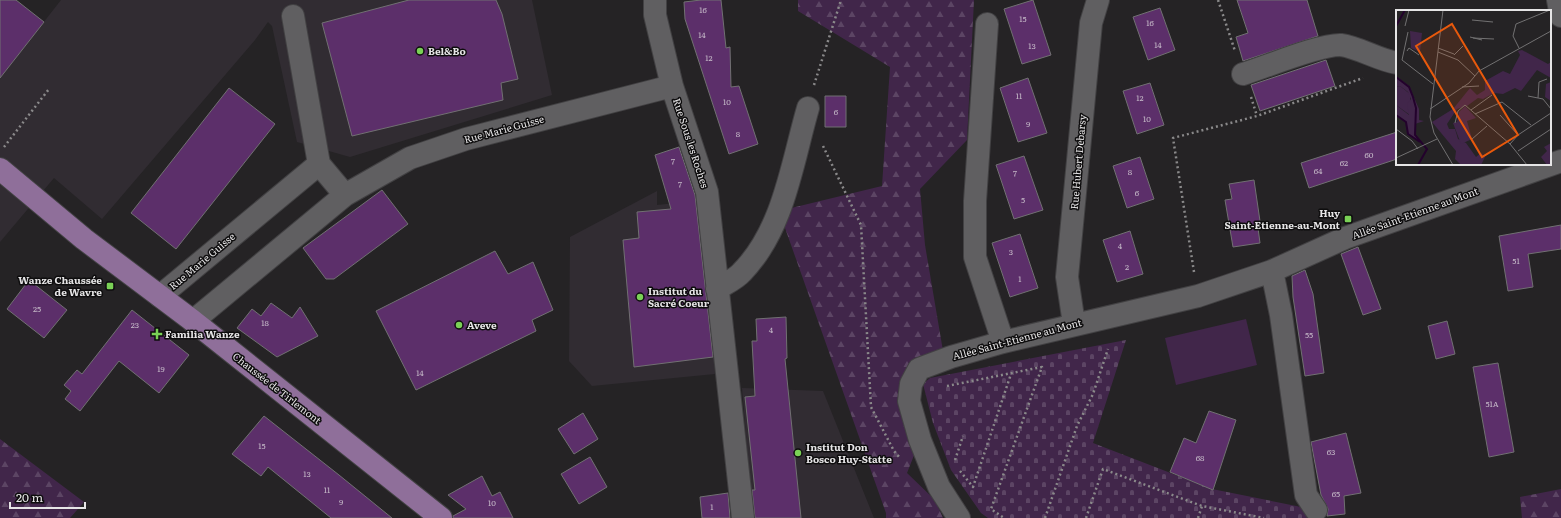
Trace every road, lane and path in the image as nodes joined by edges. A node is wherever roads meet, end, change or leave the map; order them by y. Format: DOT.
graph roads {
  1 [pos="656,0"];
  2 [pos="840,0"];
  3 [pos="1098,0"];
  4 [pos="293,16"];
  5 [pos="988,24"];
  6 [pos="1396,63"];
  7 [pos="1243,74"];
  8 [pos="1368,76"];
  9 [pos="672,86"];
  10 [pos="49,89"];
  11 [pos="808,108"];
  12 [pos="821,143"];
  13 [pos="0,152"];
  14 [pos="1561,160"];
  15 [pos="319,164"];
  16 [pos="1551,164"];
  17 [pos="1547,165"];
  18 [pos="0,169"];
  19 [pos="345,195"];
  20 [pos="1272,271"];
  21 [pos="717,289"];
  22 [pos="160,296"];
  23 [pos="1198,296"];
  24 [pos="193,321"];
  25 [pos="1074,324"];
  26 [pos="1003,342"];
  27 [pos="1108,349"];
  28 [pos="1012,373"];
  29 [pos="947,386"];
  30 [pos="963,436"];
  31 [pos="903,461"];
  32 [pos="954,463"];
  33 [pos="958,469"];
  34 [pos="1202,506"];
  35 [pos="1316,510"];
  36 [pos="441,518"];
  37 [pos="743,518"];
  38 [pos="959,518"];
  39 [pos="1004,518"];
  40 [pos="1045,518"];
  41 [pos="1086,518"];
  42 [pos="1198,518"];
  43 [pos="1264,518"];
  1 -- 9 [label="street, Rue Sous les Roches"];
  2 -- 11 [label="path"];
  3 -- 25 [label="street, Rue Hubert Debarsy"];
  4 -- 15 [label="street"];
  5 -- 26 [label="street"];
  6 -- 7 [label="street"];
  8 -- 23 [label="path"];
  9 -- 19 [label="street, Rue Marie Guisse"];
  9 -- 21 [label="street, Rue Sous les Roches"];
  10 -- 13 [label="path"];
  11 -- 21 [label="street"];
  12 -- 31 [label="path"];
  14 -- 16 [label="street, Allée Saint-Etienne au Mont"];
  15 -- 19 [label="street"];
  15 -- 22 [label="street, Rue Marie Guisse"];
  17 -- 20 [label="street, Allée Saint-Etienne au Mont"];
  18 -- 22 [label="main road, Chaussée de Tirlemont"];
  19 -- 24 [label="street, Rue Marie Guisse"];
  20 -- 23 [label="street, Allée Saint-Etienne au Mont"];
  20 -- 35 [label="street"];
  21 -- 37 [label="street, Rue Sous les Roches"];
  22 -- 24 [label="main road, Chaussée de Tirlemont"];
  23 -- 25 [label="street, Allée Saint-Etienne au Mont"];
  24 -- 36 [label="main road, Chaussée de Tirlemont"];
  25 -- 26 [label="street, Allée Saint-Etienne au Mont"];
  26 -- 38 [label="street, Allée Saint-Etienne au Mont"];
  27 -- 40 [label="path"];
  28 -- 29 [label="path"];
  28 -- 33 [label="path"];
  28 -- 39 [label="path"];
  30 -- 32 [label="path"];
  34 -- 41 [label="path"];
  34 -- 42 [label="path"];
  34 -- 43 [label="path"];
}
